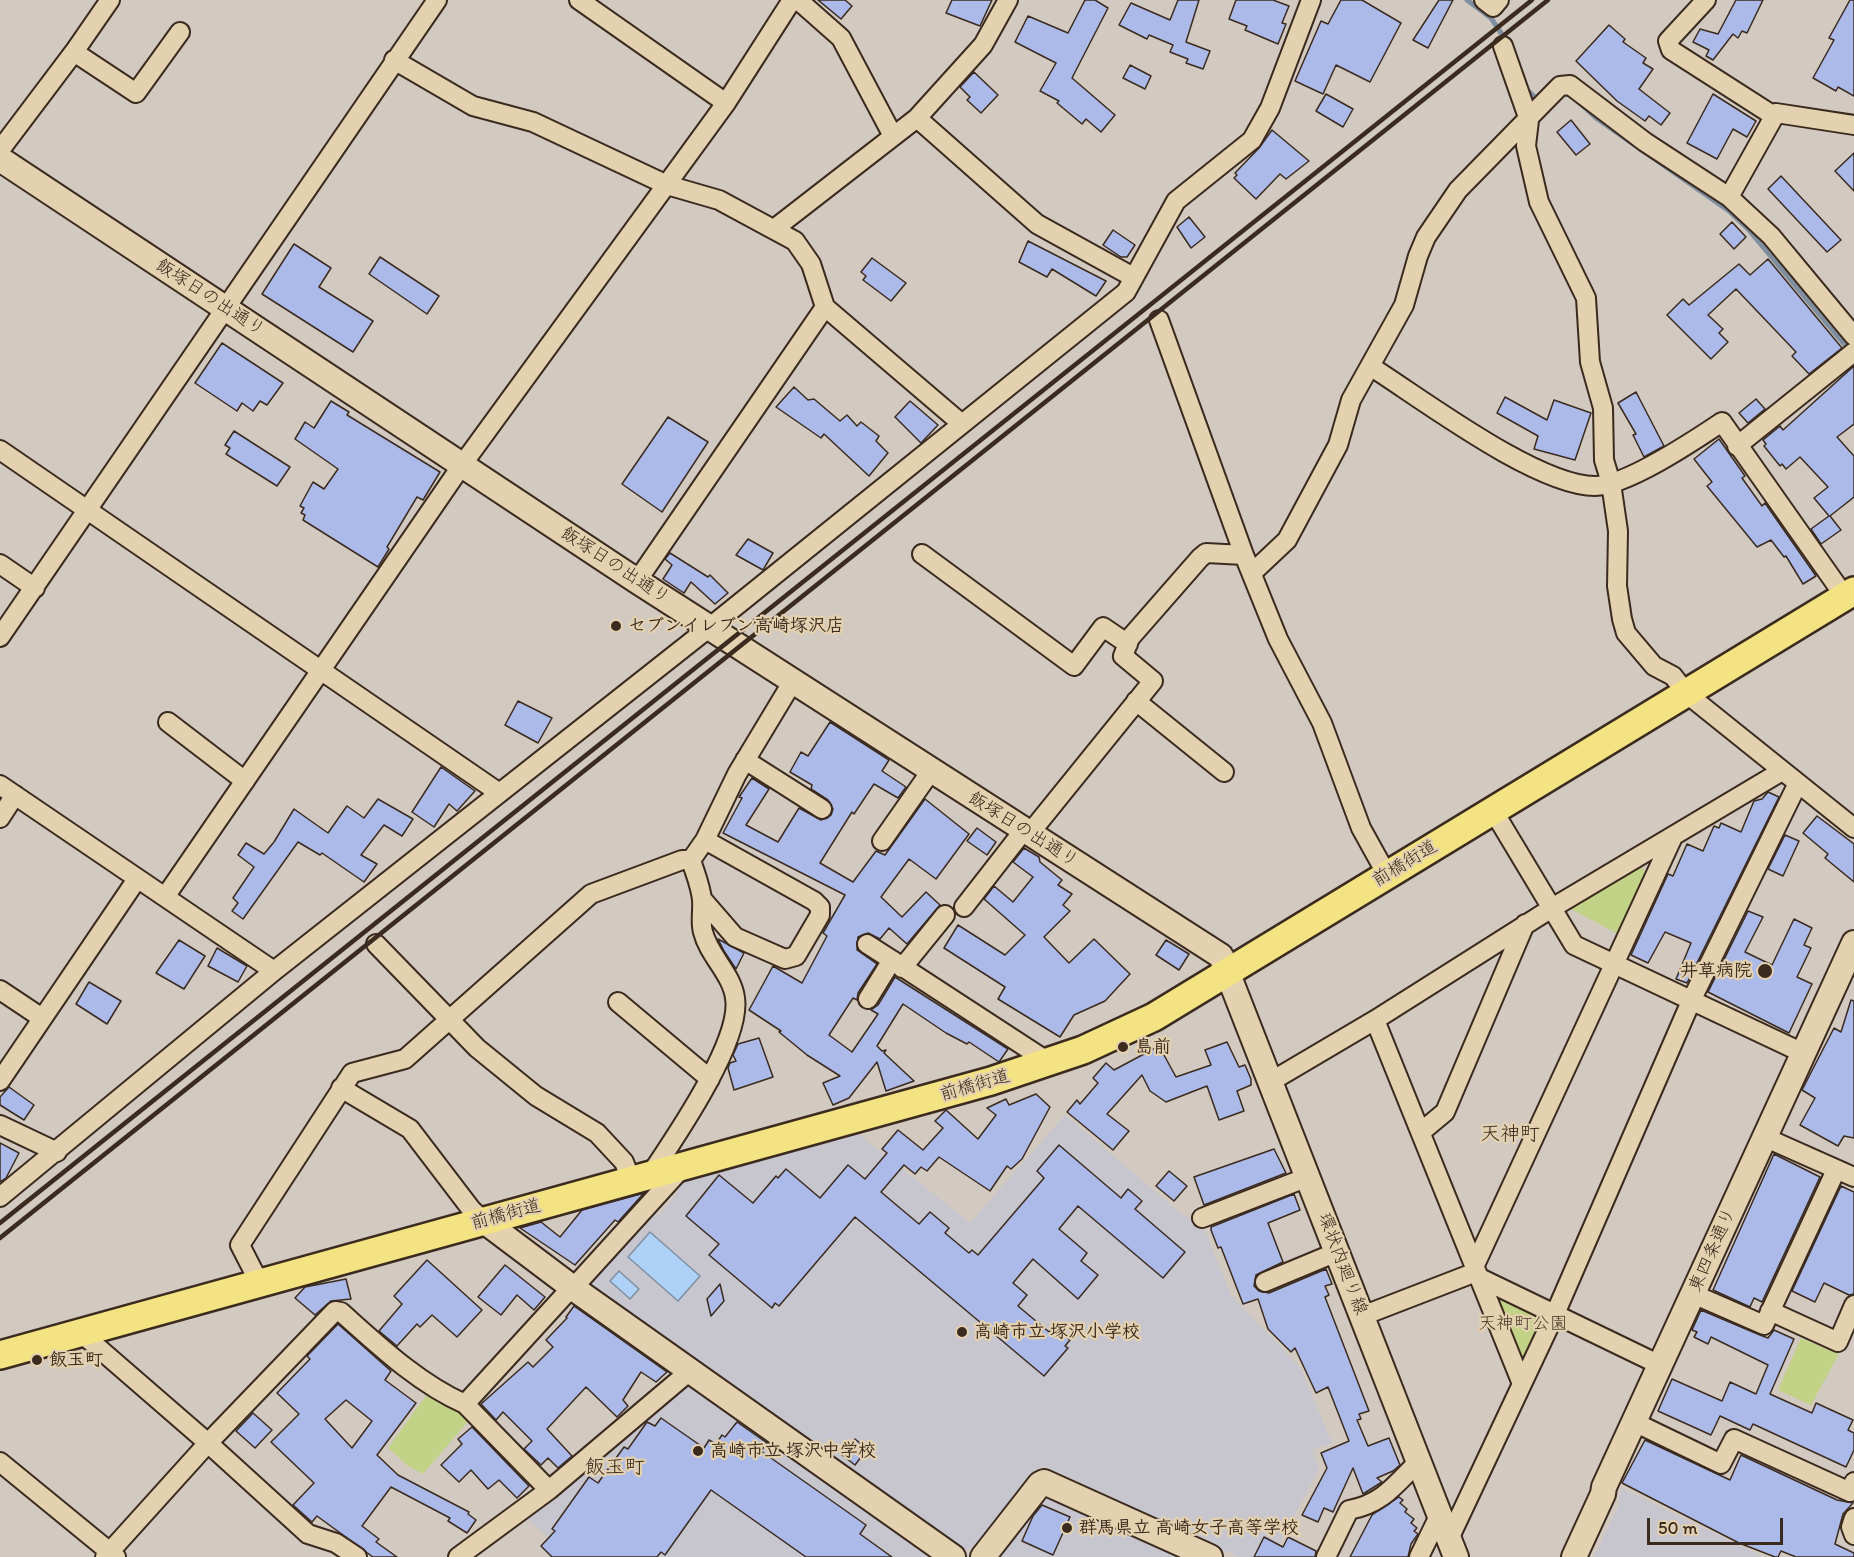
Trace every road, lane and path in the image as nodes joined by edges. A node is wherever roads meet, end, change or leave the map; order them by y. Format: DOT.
graph roads {
  1 [pos="110,0"];
  2 [pos="437,0"];
  3 [pos="579,0"];
  4 [pos="792,0"];
  5 [pos="798,0"];
  6 [pos="1008,0"];
  7 [pos="1311,0"];
  8 [pos="1484,0"];
  9 [pos="1499,0"];
  10 [pos="1706,0"];
  11 [pos="180,32"];
  12 [pos="1503,46"];
  13 [pos="74,52"];
  14 [pos="394,60"];
  15 [pos="726,103"];
  16 [pos="1774,116"];
  17 [pos="917,118"];
  18 [pos="1529,120"];
  19 [pos="1854,125"];
  20 [pos="894,136"];
  21 [pos="0,150"];
  22 [pos="0,159"];
  23 [pos="667,185"];
  24 [pos="1729,197"];
  25 [pos="774,229"];
  26 [pos="1133,277"];
  27 [pos="226,308"];
  28 [pos="825,308"];
  29 [pos="1159,320"];
  30 [pos="1854,336"];
  31 [pos="1854,352"];
  32 [pos="1370,366"];
  33 [pos="962,424"];
  34 [pos="1737,446"];
  35 [pos="0,450"];
  36 [pos="462,465"];
  37 [pos="1611,483"];
  38 [pos="87,509"];
  39 [pos="922,555"];
  40 [pos="1244,555"];
  41 [pos="0,564"];
  42 [pos="1252,573"];
  43 [pos="636,580"];
  44 [pos="35,588"];
  45 [pos="1849,594"];
  46 [pos="710,627"];
  47 [pos="0,637"];
  48 [pos="1128,644"];
  49 [pos="321,672"];
  50 [pos="794,681"];
  51 [pos="1687,694"];
  52 [pos="1136,701"];
  53 [pos="168,722"];
  54 [pos="745,760"];
  55 [pos="931,771"];
  56 [pos="1782,771"];
  57 [pos="1224,772"];
  58 [pos="245,781"];
  59 [pos="1798,783"];
  60 [pos="7,790"];
  61 [pos="498,792"];
  62 [pos="822,809"];
  63 [pos="1494,812"];
  64 [pos="0,818"];
  65 [pos="1854,828"];
  66 [pos="1027,831"];
  67 [pos="1672,838"];
  68 [pos="705,840"];
  69 [pos="882,841"];
  70 [pos="691,860"];
  71 [pos="1387,875"];
  72 [pos="137,879"];
  73 [pos="165,897"];
  74 [pos="702,898"];
  75 [pos="964,907"];
  76 [pos="1552,908"];
  77 [pos="945,915"];
  78 [pos="1526,924"];
  79 [pos="1854,943"];
  80 [pos="376,944"];
  81 [pos="867,944"];
  82 [pos="897,964"];
  83 [pos="1614,965"];
  84 [pos="274,971"];
  85 [pos="1227,972"];
  86 [pos="0,990"];
  87 [pos="868,999"];
  88 [pos="1692,999"];
  89 [pos="618,1002"];
  90 [pos="42,1018"];
  91 [pos="447,1020"];
  92 [pos="1375,1020"];
  93 [pos="1803,1053"];
  94 [pos="1050,1063"];
  95 [pos="710,1078"];
  96 [pos="0,1081"];
  97 [pos="1270,1082"];
  98 [pos="341,1088"];
  99 [pos="0,1125"];
  100 [pos="1421,1132"];
  101 [pos="1764,1137"];
  102 [pos="57,1152"];
  103 [pos="684,1166"];
  104 [pos="1836,1170"];
  105 [pos="1308,1177"];
  106 [pos="1854,1177"];
  107 [pos="641,1178"];
  108 [pos="0,1197"];
  109 [pos="1202,1218"];
  110 [pos="484,1221"];
  111 [pos="1337,1252"];
  112 [pos="1477,1272"];
  113 [pos="1265,1282"];
  114 [pos="260,1284"];
  115 [pos="572,1287"];
  116 [pos="1693,1294"];
  117 [pos="1854,1305"];
  118 [pos="1770,1311"];
  119 [pos="1555,1314"];
  120 [pos="1362,1316"];
  121 [pos="80,1332"];
  122 [pos="0,1355"];
  123 [pos="1660,1365"];
  124 [pos="691,1370"];
  125 [pos="1522,1384"];
  126 [pos="465,1404"];
  127 [pos="1634,1422"];
  128 [pos="208,1443"];
  129 [pos="0,1462"];
  130 [pos="1418,1462"];
  131 [pos="1853,1489"];
  132 [pos="549,1490"];
  133 [pos="1440,1514"];
  134 [pos="1854,1518"];
  135 [pos="1854,1535"];
  136 [pos="1452,1548"];
  137 [pos="110,1555"];
  138 [pos="464,1556"];
  139 [pos="357,1557"];
  140 [pos="953,1557"];
  141 [pos="983,1557"];
  142 [pos="1210,1557"];
  143 [pos="1326,1557"];
  144 [pos="1419,1557"];
  145 [pos="1574,1557"];
  1 -- 13 [label="street"];
  2 -- 14 [label="street"];
  3 -- 15 [label="street"];
  4 -- 15 [label="street"];
  5 -- 20 [label="street"];
  6 -- 17 [label="street"];
  7 -- 26 [label="street"];
  8 -- 9 [label="street"];
  10 -- 16 [label="street"];
  11 -- 13 [label="street"];
  12 -- 18 [label="street"];
  13 -- 21 [label="street"];
  14 -- 23 [label="street"];
  14 -- 27 [label="street"];
  15 -- 23 [label="street"];
  16 -- 19 [label="street"];
  16 -- 24 [label="street"];
  17 -- 20 [label="street"];
  17 -- 26 [label="street"];
  18 -- 24 [label="street"];
  18 -- 32 [label="street"];
  18 -- 37 [label="street"];
  20 -- 25 [label="street"];
  22 -- 27 [label="street, 飯塚日の出通り"];
  23 -- 25 [label="street"];
  23 -- 36 [label="street"];
  24 -- 30 [label="street"];
  25 -- 28 [label="street"];
  26 -- 33 [label="street"];
  27 -- 36 [label="street, 飯塚日の出通り"];
  27 -- 38 [label="street"];
  28 -- 33 [label="street"];
  28 -- 43 [label="street"];
  29 -- 40 [label="street"];
  31 -- 34 [label="street"];
  32 -- 37 [label="street"];
  32 -- 42 [label="street"];
  33 -- 46 [label="street"];
  34 -- 37 [label="street"];
  34 -- 45 [label="street"];
  35 -- 38 [label="street"];
  36 -- 43 [label="street, 飯塚日の出通り"];
  36 -- 49 [label="street"];
  37 -- 51 [label="street"];
  38 -- 44 [label="street"];
  38 -- 49 [label="street"];
  39 -- 48 [label="street"];
  40 -- 42 [label="street"];
  40 -- 48 [label="street"];
  41 -- 44 [label="street"];
  42 -- 71 [label="street"];
  43 -- 46 [label="street, 飯塚日の出通り"];
  44 -- 47 [label="street"];
  45 -- 51 [label="main road, 前橋街道"];
  46 -- 50 [label="street, 飯塚日の出通り"];
  46 -- 61 [label="street"];
  48 -- 52 [label="street"];
  49 -- 58 [label="street"];
  49 -- 61 [label="street"];
  50 -- 54 [label="street"];
  50 -- 55 [label="street, 飯塚日の出通り"];
  51 -- 56 [label="street"];
  51 -- 63 [label="main road, 前橋街道"];
  52 -- 57 [label="street"];
  52 -- 66 [label="street"];
  53 -- 58 [label="street"];
  54 -- 62 [label="street"];
  54 -- 68 [label="street"];
  55 -- 66 [label="street, 飯塚日の出通り"];
  55 -- 69 [label="street"];
  56 -- 59 [label="street"];
  56 -- 67 [label="street"];
  58 -- 73 [label="street"];
  59 -- 65 [label="street"];
  59 -- 88 [label="street"];
  60 -- 64 [label="street"];
  60 -- 72 [label="street"];
  61 -- 84 [label="street"];
  63 -- 71 [label="main road, 前橋街道"];
  63 -- 76 [label="street"];
  66 -- 75 [label="street"];
  66 -- 85 [label="street, 飯塚日の出通り"];
  67 -- 76 [label="street"];
  67 -- 83 [label="street"];
  68 -- 70 [label="street"];
  68 -- 74 [label="street"];
  70 -- 74 [label="street"];
  70 -- 91 [label="street"];
  71 -- 85 [label="main road, 前橋街道"];
  72 -- 73 [label="street"];
  72 -- 90 [label="street"];
  73 -- 84 [label="street"];
  74 -- 95 [label="street"];
  76 -- 78 [label="street"];
  76 -- 83 [label="street"];
  77 -- 82 [label="street"];
  78 -- 92 [label="street"];
  78 -- 100 [label="street"];
  79 -- 93 [label="street, 東四条通り"];
  80 -- 91 [label="street"];
  81 -- 82 [label="street"];
  82 -- 87 [label="street"];
  82 -- 94 [label="street"];
  83 -- 88 [label="street"];
  83 -- 112 [label="street"];
  84 -- 102 [label="street"];
  85 -- 94 [label="main road, 前橋街道"];
  85 -- 97 [label="street, 環状内廻り線"];
  86 -- 90 [label="street"];
  88 -- 93 [label="street"];
  88 -- 119 [label="street"];
  89 -- 95 [label="street"];
  90 -- 96 [label="street"];
  91 -- 98 [label="street"];
  91 -- 107 [label="street"];
  92 -- 97 [label="street"];
  92 -- 100 [label="street"];
  93 -- 101 [label="street, 東四条通り"];
  94 -- 103 [label="main road, 前橋街道"];
  95 -- 107 [label="street"];
  97 -- 105 [label="street, 環状内廻り線"];
  98 -- 110 [label="street"];
  98 -- 114 [label="street"];
  99 -- 102 [label="street"];
  100 -- 112 [label="street"];
  101 -- 104 [label="street"];
  101 -- 116 [label="street, 東四条通り"];
  102 -- 108 [label="street"];
  103 -- 107 [label="main road, 前橋街道"];
  103 -- 115 [label="street"];
  104 -- 106 [label="street"];
  104 -- 118 [label="street"];
  105 -- 109 [label="street"];
  105 -- 111 [label="street, 環状内廻り線"];
  107 -- 110 [label="main road, 前橋街道"];
  110 -- 114 [label="main road, 前橋街道"];
  110 -- 115 [label="street"];
  111 -- 113 [label="street"];
  111 -- 120 [label="street, 環状内廻り線"];
  112 -- 119 [label="street"];
  112 -- 120 [label="street"];
  112 -- 125 [label="street"];
  114 -- 121 [label="main road, 前橋街道"];
  115 -- 124 [label="street"];
  115 -- 126 [label="street"];
  116 -- 118 [label="street"];
  116 -- 123 [label="street, 東四条通り"];
  117 -- 118 [label="street"];
  119 -- 123 [label="street"];
  119 -- 125 [label="street"];
  120 -- 130 [label="street, 環状内廻り線"];
  121 -- 122 [label="main road, 前橋街道"];
  121 -- 128 [label="street"];
  123 -- 127 [label="street, 東四条通り"];
  124 -- 132 [label="street"];
  124 -- 140 [label="street"];
  125 -- 136 [label="street"];
  126 -- 128 [label="street"];
  126 -- 132 [label="street"];
  127 -- 131 [label="street"];
  127 -- 145 [label="street, 東四条通り"];
  128 -- 137 [label="street"];
  128 -- 139 [label="street"];
  129 -- 137 [label="street"];
  130 -- 133 [label="street, 環状内廻り線"];
  130 -- 143 [label="street"];
  132 -- 138 [label="street"];
  133 -- 136 [label="street, 環状内廻り線"];
  133 -- 144 [label="street"];
  134 -- 135 [label="street"];
  141 -- 142 [label="street"];
}
